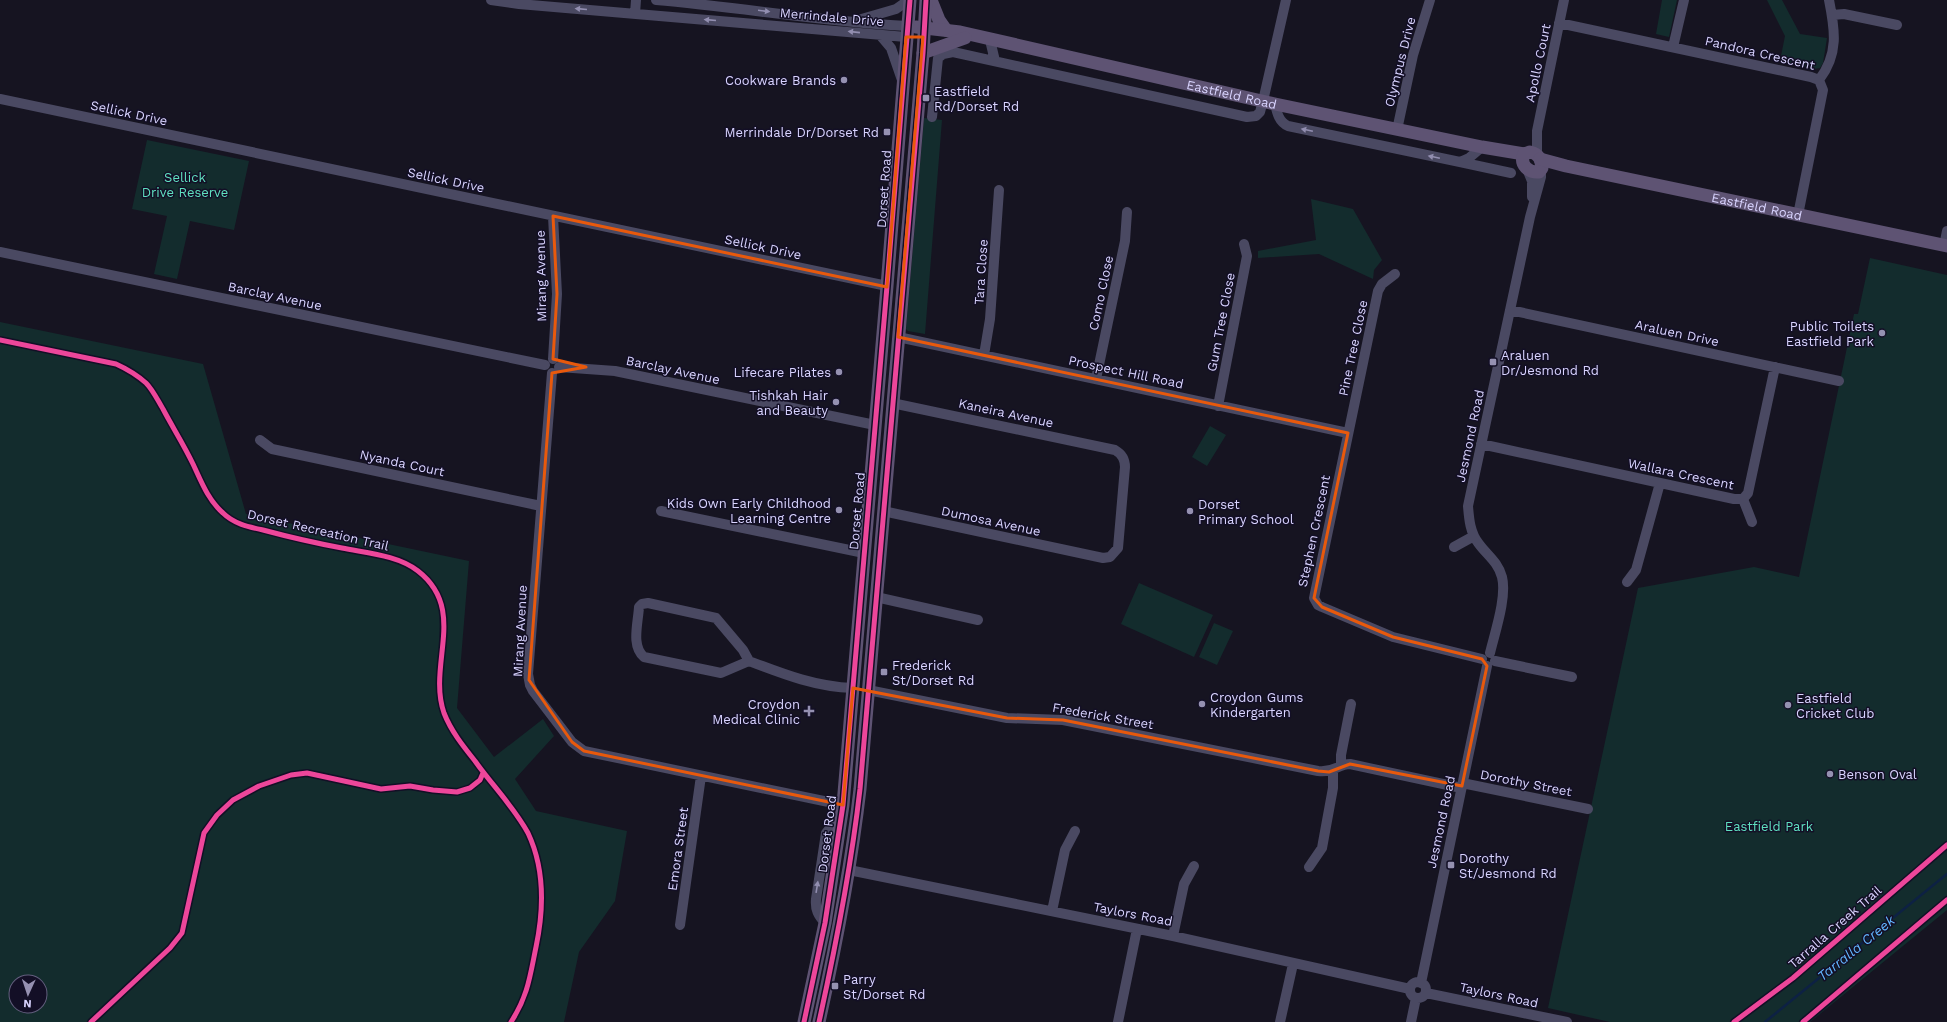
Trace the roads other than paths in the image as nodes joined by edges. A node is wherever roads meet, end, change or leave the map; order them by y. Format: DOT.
graph roads {
  1 [pos="492,0"];
  2 [pos="636,0"];
  3 [pos="656,0"];
  4 [pos="909,0"];
  5 [pos="926,0"];
  6 [pos="931,0"];
  7 [pos="1286,0"];
  8 [pos="1430,0"];
  9 [pos="1564,0"];
  10 [pos="1684,0"];
  11 [pos="1829,0"];
  12 [pos="729,6"];
  13 [pos="635,14"];
  14 [pos="1832,15"];
  15 [pos="728,21"];
  16 [pos="852,22"];
  17 [pos="1560,23"];
  18 [pos="1896,25"];
  19 [pos="946,30"];
  20 [pos="907,32"];
  21 [pos="924,32"];
  22 [pos="880,35"];
  23 [pos="965,38"];
  24 [pos="985,39"];
  25 [pos="1673,47"];
  26 [pos="923,53"];
  27 [pos="996,61"];
  28 [pos="1819,80"];
  29 [pos="903,82"];
  30 [pos="0,99"];
  31 [pos="1269,102"];
  32 [pos="932,117"];
  33 [pos="1397,130"];
  34 [pos="1483,148"];
  35 [pos="1460,162"];
  36 [pos="1533,162"];
  37 [pos="1511,173"];
  38 [pos="999,190"];
  39 [pos="1127,212"];
  40 [pos="1798,214"];
  41 [pos="553,216"];
  42 [pos="1947,231"];
  43 [pos="1244,244"];
  44 [pos="1945,246"];
  45 [pos="0,252"];
  46 [pos="1395,274"];
  47 [pos="887,286"];
  48 [pos="902,287"];
  49 [pos="1510,310"];
  50 [pos="898,337"];
  51 [pos="984,355"];
  52 [pos="552,366"];
  53 [pos="1775,367"];
  54 [pos="1096,379"];
  55 [pos="1839,381"];
  56 [pos="892,403"];
  57 [pos="1218,406"];
  58 [pos="875,425"];
  59 [pos="1348,434"];
  60 [pos="260,440"];
  61 [pos="1481,444"];
  62 [pos="1115,450"];
  63 [pos="1660,483"];
  64 [pos="1743,499"];
  65 [pos="541,506"];
  66 [pos="868,510"];
  67 [pos="661,511"];
  68 [pos="883,511"];
  69 [pos="1752,522"];
  70 [pos="1474,536"];
  71 [pos="1454,547"];
  72 [pos="864,553"];
  73 [pos="1627,582"];
  74 [pos="876,597"];
  75 [pos="978,620"];
  76 [pos="1489,660"];
  77 [pos="749,661"];
  78 [pos="1572,677"];
  79 [pos="853,688"];
  80 [pos="868,690"];
  81 [pos="1351,704"];
  82 [pos="1337,768"];
  83 [pos="701,776"];
  84 [pos="1462,786"];
  85 [pos="843,805"];
  86 [pos="1588,809"];
  87 [pos="841,824"];
  88 [pos="1075,831"];
  89 [pos="1194,866"];
  90 [pos="1309,867"];
  91 [pos="834,868"];
  92 [pos="849,870"];
  93 [pos="1052,911"];
  94 [pos="825,923"];
  95 [pos="680,925"];
  96 [pos="1137,929"];
  97 [pos="1173,936"];
  98 [pos="1293,964"];
  99 [pos="1420,983"];
  100 [pos="1410,989"];
  101 [pos="1426,993"];
  102 [pos="1416,998"];
  103 [pos="804,1022"];
  104 [pos="819,1022"];
  105 [pos="1118,1022"];
  106 [pos="1280,1022"];
  107 [pos="1410,1022"];
  108 [pos="1567,1022"];
  13 -- 1 [label="street, Merrindale Drive, one-way"];
  2 -- 13 [label="street"];
  3 -- 12 [label="street, Merrindale Drive"];
  4 -- 16 [label="street"];
  4 -- 20 [label="main road, Dorset Road"];
  5 -- 21 [label="main road, Dorset Road"];
  6 -- 19 [label="main road"];
  7 -- 31 [label="street"];
  8 -- 33 [label="street, Olympus Drive"];
  9 -- 17 [label="street, Apollo Court"];
  10 -- 25 [label="street"];
  11 -- 14 [label="street"];
  12 -- 15 [label="street"];
  12 -- 16 [label="street, Merrindale Drive, one-way"];
  15 -- 13 [label="street, Merrindale Drive, one-way"];
  14 -- 18 [label="street"];
  14 -- 28 [label="street"];
  22 -- 15 [label="street, Merrindale Drive, one-way"];
  16 -- 20 [label="street, Merrindale Drive"];
  17 -- 25 [label="street, Pandora Crescent"];
  17 -- 36 [label="street, Apollo Court"];
  19 -- 21 [label="main road, Eastfield Road"];
  19 -- 24 [label="main road, Eastfield Road"];
  20 -- 21 [label="main road, Eastfield Road"];
  20 -- 22 [label="street, Merrindale Drive"];
  20 -- 29 [label="main road, Dorset Road"];
  21 -- 23 [label="main road, Eastfield Road"];
  21 -- 26 [label="main road, Dorset Road"];
  22 -- 29 [label="street"];
  23 -- 24 [label="main road, Eastfield Road"];
  23 -- 26 [label="main road"];
  24 -- 27 [label="street"];
  24 -- 31 [label="main road, Eastfield Road"];
  25 -- 28 [label="street, Pandora Crescent"];
  26 -- 48 [label="main road, Dorset Road"];
  27 -- 31 [label="street"];
  27 -- 32 [label="street"];
  28 -- 40 [label="street, Pandora Crescent"];
  29 -- 47 [label="main road, Dorset Road"];
  30 -- 41 [label="street, Sellick Drive"];
  31 -- 33 [label="main road, Eastfield Road"];
  35 -- 31 [label="street, one-way"];
  33 -- 34 [label="main road, Eastfield Road"];
  34 -- 35 [label="street"];
  34 -- 36 [label="main road, Eastfield Road"];
  35 -- 37 [label="street"];
  36 -- 40 [label="main road, Eastfield Road"];
  36 -- 49 [label="street, Jesmond Road"];
  38 -- 51 [label="street, Tara Close"];
  39 -- 54 [label="street, Como Close"];
  40 -- 44 [label="main road, Eastfield Road"];
  41 -- 47 [label="street, Sellick Drive"];
  41 -- 52 [label="street, Mirang Avenue"];
  42 -- 44 [label="street"];
  43 -- 57 [label="street, Gum Tree Close"];
  45 -- 52 [label="street, Barclay Avenue"];
  46 -- 59 [label="street, Pine Tree Close"];
  47 -- 48 [label="main road"];
  47 -- 58 [label="main road, Dorset Road"];
  48 -- 50 [label="main road, Dorset Road"];
  49 -- 53 [label="street, Araluen Drive"];
  49 -- 61 [label="street, Jesmond Road"];
  50 -- 51 [label="street, Prospect Hill Road"];
  50 -- 56 [label="main road, Dorset Road"];
  51 -- 54 [label="street, Prospect Hill Road"];
  52 -- 58 [label="street, Barclay Avenue"];
  52 -- 65 [label="street, Mirang Avenue"];
  53 -- 55 [label="street, Araluen Drive"];
  53 -- 64 [label="street, Wallara Crescent"];
  54 -- 57 [label="street, Prospect Hill Road"];
  56 -- 62 [label="street, Kaneira Avenue"];
  56 -- 68 [label="main road, Dorset Road"];
  57 -- 59 [label="street, Prospect Hill Road"];
  58 -- 66 [label="main road, Dorset Road"];
  59 -- 76 [label="street, Stephen Crescent"];
  60 -- 65 [label="street, Nyanda Court"];
  61 -- 63 [label="street, Wallara Crescent"];
  61 -- 70 [label="street, Jesmond Road"];
  62 -- 68 [label="street, Dumosa Avenue"];
  63 -- 64 [label="street, Wallara Crescent"];
  63 -- 73 [label="street"];
  64 -- 69 [label="street"];
  65 -- 83 [label="street, Mirang Avenue"];
  66 -- 68 [label="main road"];
  66 -- 72 [label="main road, Dorset Road"];
  67 -- 72 [label="street"];
  68 -- 74 [label="main road, Dorset Road"];
  70 -- 71 [label="street"];
  70 -- 76 [label="street, Jesmond Road"];
  72 -- 79 [label="main road, Dorset Road"];
  74 -- 75 [label="street"];
  74 -- 80 [label="main road, Dorset Road"];
  76 -- 78 [label="street, Stephen Crescent"];
  76 -- 84 [label="street, Jesmond Road"];
  77 -- 77 [label="street"];
  77 -- 79 [label="street"];
  79 -- 80 [label="main road"];
  79 -- 85 [label="main road, Dorset Road"];
  80 -- 82 [label="street, Frederick Street"];
  80 -- 92 [label="main road, Dorset Road"];
  81 -- 82 [label="street"];
  82 -- 84 [label="street, Dorothy Street"];
  82 -- 90 [label="street"];
  83 -- 85 [label="street, Mirang Avenue"];
  83 -- 95 [label="street, Emora Street"];
  84 -- 86 [label="street, Dorothy Street"];
  84 -- 99 [label="street, Jesmond Road"];
  85 -- 87 [label="main road, Dorset Road"];
  87 -- 91 [label="main road, Dorset Road"];
  94 -- 87 [label="street, one-way"];
  88 -- 93 [label="street"];
  89 -- 97 [label="street"];
  91 -- 92 [label="main road"];
  91 -- 94 [label="main road, Dorset Road"];
  92 -- 93 [label="street, Taylors Road"];
  92 -- 104 [label="main road, Dorset Road"];
  93 -- 96 [label="street, Taylors Road"];
  94 -- 103 [label="main road, Dorset Road"];
  96 -- 97 [label="street, Taylors Road"];
  96 -- 105 [label="street"];
  97 -- 98 [label="street, Taylors Road"];
  98 -- 100 [label="street, Taylors Road"];
  98 -- 106 [label="street"];
  99 -- 100 [label="street"];
  99 -- 101 [label="street"];
  100 -- 102 [label="street"];
  101 -- 102 [label="street"];
  101 -- 108 [label="street, Taylors Road"];
  102 -- 107 [label="street"];
}
